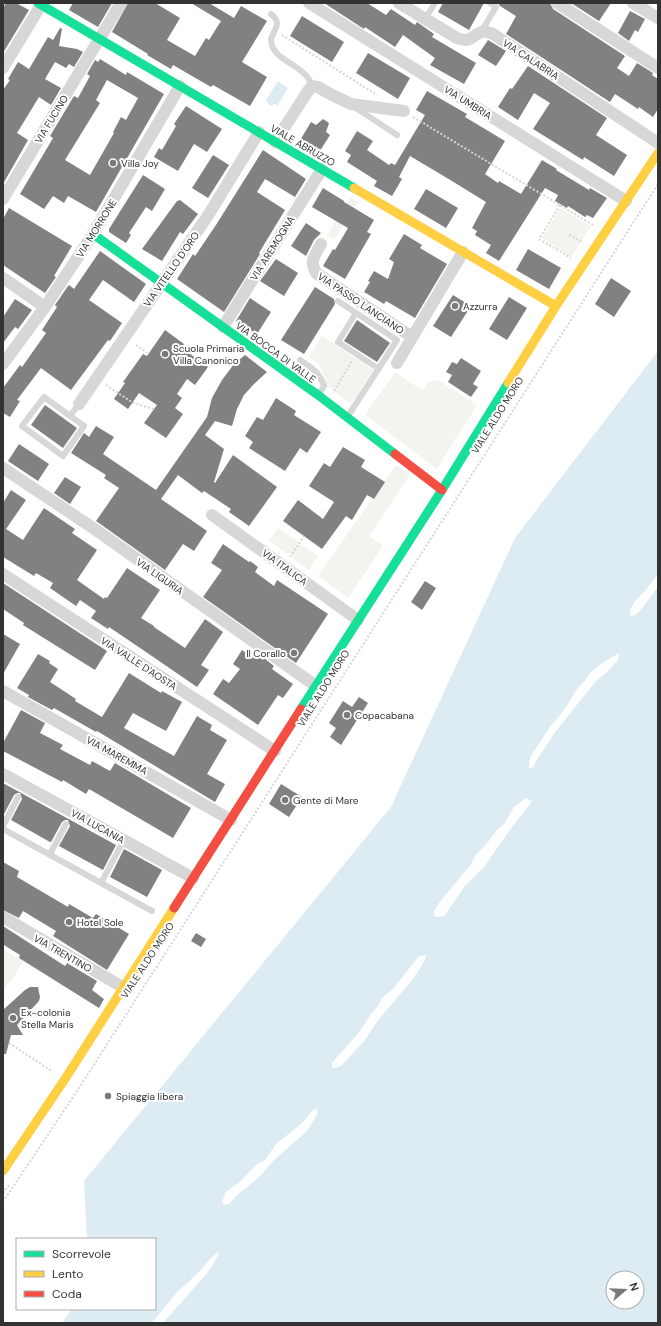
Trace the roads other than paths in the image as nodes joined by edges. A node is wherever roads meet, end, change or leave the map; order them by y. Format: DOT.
graph roads {
  1 [pos="121,3"];
  2 [pos="309,3"];
  3 [pos="399,3"];
  4 [pos="435,3"];
  5 [pos="490,3"];
  6 [pos="557,3"];
  7 [pos="633,3"];
  8 [pos="40,4"];
  9 [pos="271,14"];
  10 [pos="658,18"];
  11 [pos="425,19"];
  12 [pos="481,32"];
  13 [pos="100,39"];
  14 [pos="3,68"];
  15 [pos="658,68"];
  16 [pos="180,86"];
  17 [pos="312,86"];
  18 [pos="351,104"];
  19 [pos="404,111"];
  20 [pos="259,132"];
  21 [pos="397,135"];
  22 [pos="276,142"];
  23 [pos="658,143"];
  24 [pos="658,153"];
  25 [pos="322,169"];
  26 [pos="3,199"];
  27 [pos="626,201"];
  28 [pos="93,234"];
  29 [pos="321,244"];
  30 [pos="462,252"];
  31 [pos="3,278"];
  32 [pos="161,284"];
  33 [pos="338,301"];
  34 [pos="556,306"];
  35 [pos="44,307"];
  36 [pos="354,316"];
  37 [pos="223,327"];
  38 [pos="412,337"];
  39 [pos="300,360"];
  40 [pos="397,363"];
  41 [pos="3,364"];
  42 [pos="378,369"];
  43 [pos="318,396"];
  44 [pos="79,404"];
  45 [pos="70,416"];
  46 [pos="347,417"];
  47 [pos="3,468"];
  48 [pos="442,490"];
  49 [pos="212,514"];
  50 [pos="3,574"];
  51 [pos="358,620"];
  52 [pos="316,686"];
  53 [pos="3,691"];
  54 [pos="275,752"];
  55 [pos="3,774"];
  56 [pos="18,797"];
  57 [pos="231,820"];
  58 [pos="66,824"];
  59 [pos="3,826"];
  60 [pos="3,829"];
  61 [pos="124,840"];
  62 [pos="50,854"];
  63 [pos="193,878"];
  64 [pos="101,883"];
  65 [pos="152,911"];
  66 [pos="3,917"];
  67 [pos="124,988"];
  68 [pos="3,1171"];
  1 -- 13 [label="street, VIA FUCINO"];
  2 -- 27 [label="street, VIA UMBRIA"];
  3 -- 11 [label="street"];
  4 -- 11 [label="lane"];
  5 -- 12 [label="lane"];
  6 -- 15 [label="street"];
  7 -- 10 [label="street"];
  8 -- 13 [label="street, VIALE ABRUZZO"];
  8 -- 14 [label="street"];
  9 -- 17 [label="lane"];
  11 -- 12 [label="street"];
  12 -- 23 [label="street, VIA CALABRIA"];
  13 -- 16 [label="street, VIALE ABRUZZO"];
  13 -- 26 [label="street, VIA FUCINO"];
  16 -- 20 [label="street, VIALE ABRUZZO"];
  16 -- 28 [label="street, VIA MORRONE"];
  17 -- 18 [label="street"];
  17 -- 22 [label="street"];
  18 -- 19 [label="street"];
  18 -- 21 [label="lane"];
  20 -- 22 [label="street, VIALE ABRUZZO"];
  20 -- 32 [label="street, VIA VITELLO D'ORO"];
  22 -- 25 [label="street, VIALE ABRUZZO"];
  24 -- 27 [label="street, VIALE ALDO MORO"];
  25 -- 30 [label="street, VIALE ABRUZZO"];
  25 -- 37 [label="street, VIA AREMOGNA"];
  27 -- 34 [label="street, VIALE ALDO MORO"];
  28 -- 32 [label="street, VIA BOCCA DI VALLE"];
  28 -- 35 [label="street, VIA MORRONE"];
  29 -- 38 [label="street, VIA PASSO LANCIANO"];
  30 -- 34 [label="street, VIALE ABRUZZO"];
  30 -- 38 [label="street, VIA PASSO LANCIANO"];
  31 -- 35 [label="street"];
  32 -- 37 [label="street, VIA BOCCA DI VALLE"];
  32 -- 44 [label="street, VIA VITELLO D'ORO"];
  33 -- 42 [label="lane"];
  34 -- 48 [label="street, VIALE ALDO MORO"];
  35 -- 41 [label="street, VIA MORRONE"];
  36 -- 42 [label="lane"];
  37 -- 43 [label="street, VIA BOCCA DI VALLE"];
  38 -- 40 [label="street, VIA PASSO LANCIANO"];
  39 -- 43 [label="lane"];
  42 -- 46 [label="lane"];
  43 -- 46 [label="street, VIA BOCCA DI VALLE"];
  44 -- 45 [label="lane"];
  45 -- 45 [label="lane"];
  46 -- 48 [label="street, VIA BOCCA DI VALLE"];
  47 -- 52 [label="street, VIA LIGURIA"];
  48 -- 51 [label="street, VIALE ALDO MORO"];
  49 -- 51 [label="street, VIA ITALICA"];
  50 -- 54 [label="street, VIA VALLE D'AOSTA"];
  51 -- 52 [label="street, VIALE ALDO MORO"];
  52 -- 54 [label="street, VIALE ALDO MORO"];
  53 -- 57 [label="street, VIA MAREMMA"];
  54 -- 57 [label="street, VIALE ALDO MORO"];
  55 -- 61 [label="street, VIA LUCANIA"];
  56 -- 59 [label="lane"];
  57 -- 63 [label="street, VIALE ALDO MORO"];
  58 -- 62 [label="lane"];
  60 -- 62 [label="lane"];
  61 -- 63 [label="street, VIA LUCANIA"];
  61 -- 64 [label="lane"];
  62 -- 64 [label="lane"];
  63 -- 67 [label="street, VIALE ALDO MORO"];
  64 -- 65 [label="lane"];
  66 -- 67 [label="street, VIA TRENTINO"];
  67 -- 68 [label="street, VIALE ALDO MORO"];
}
